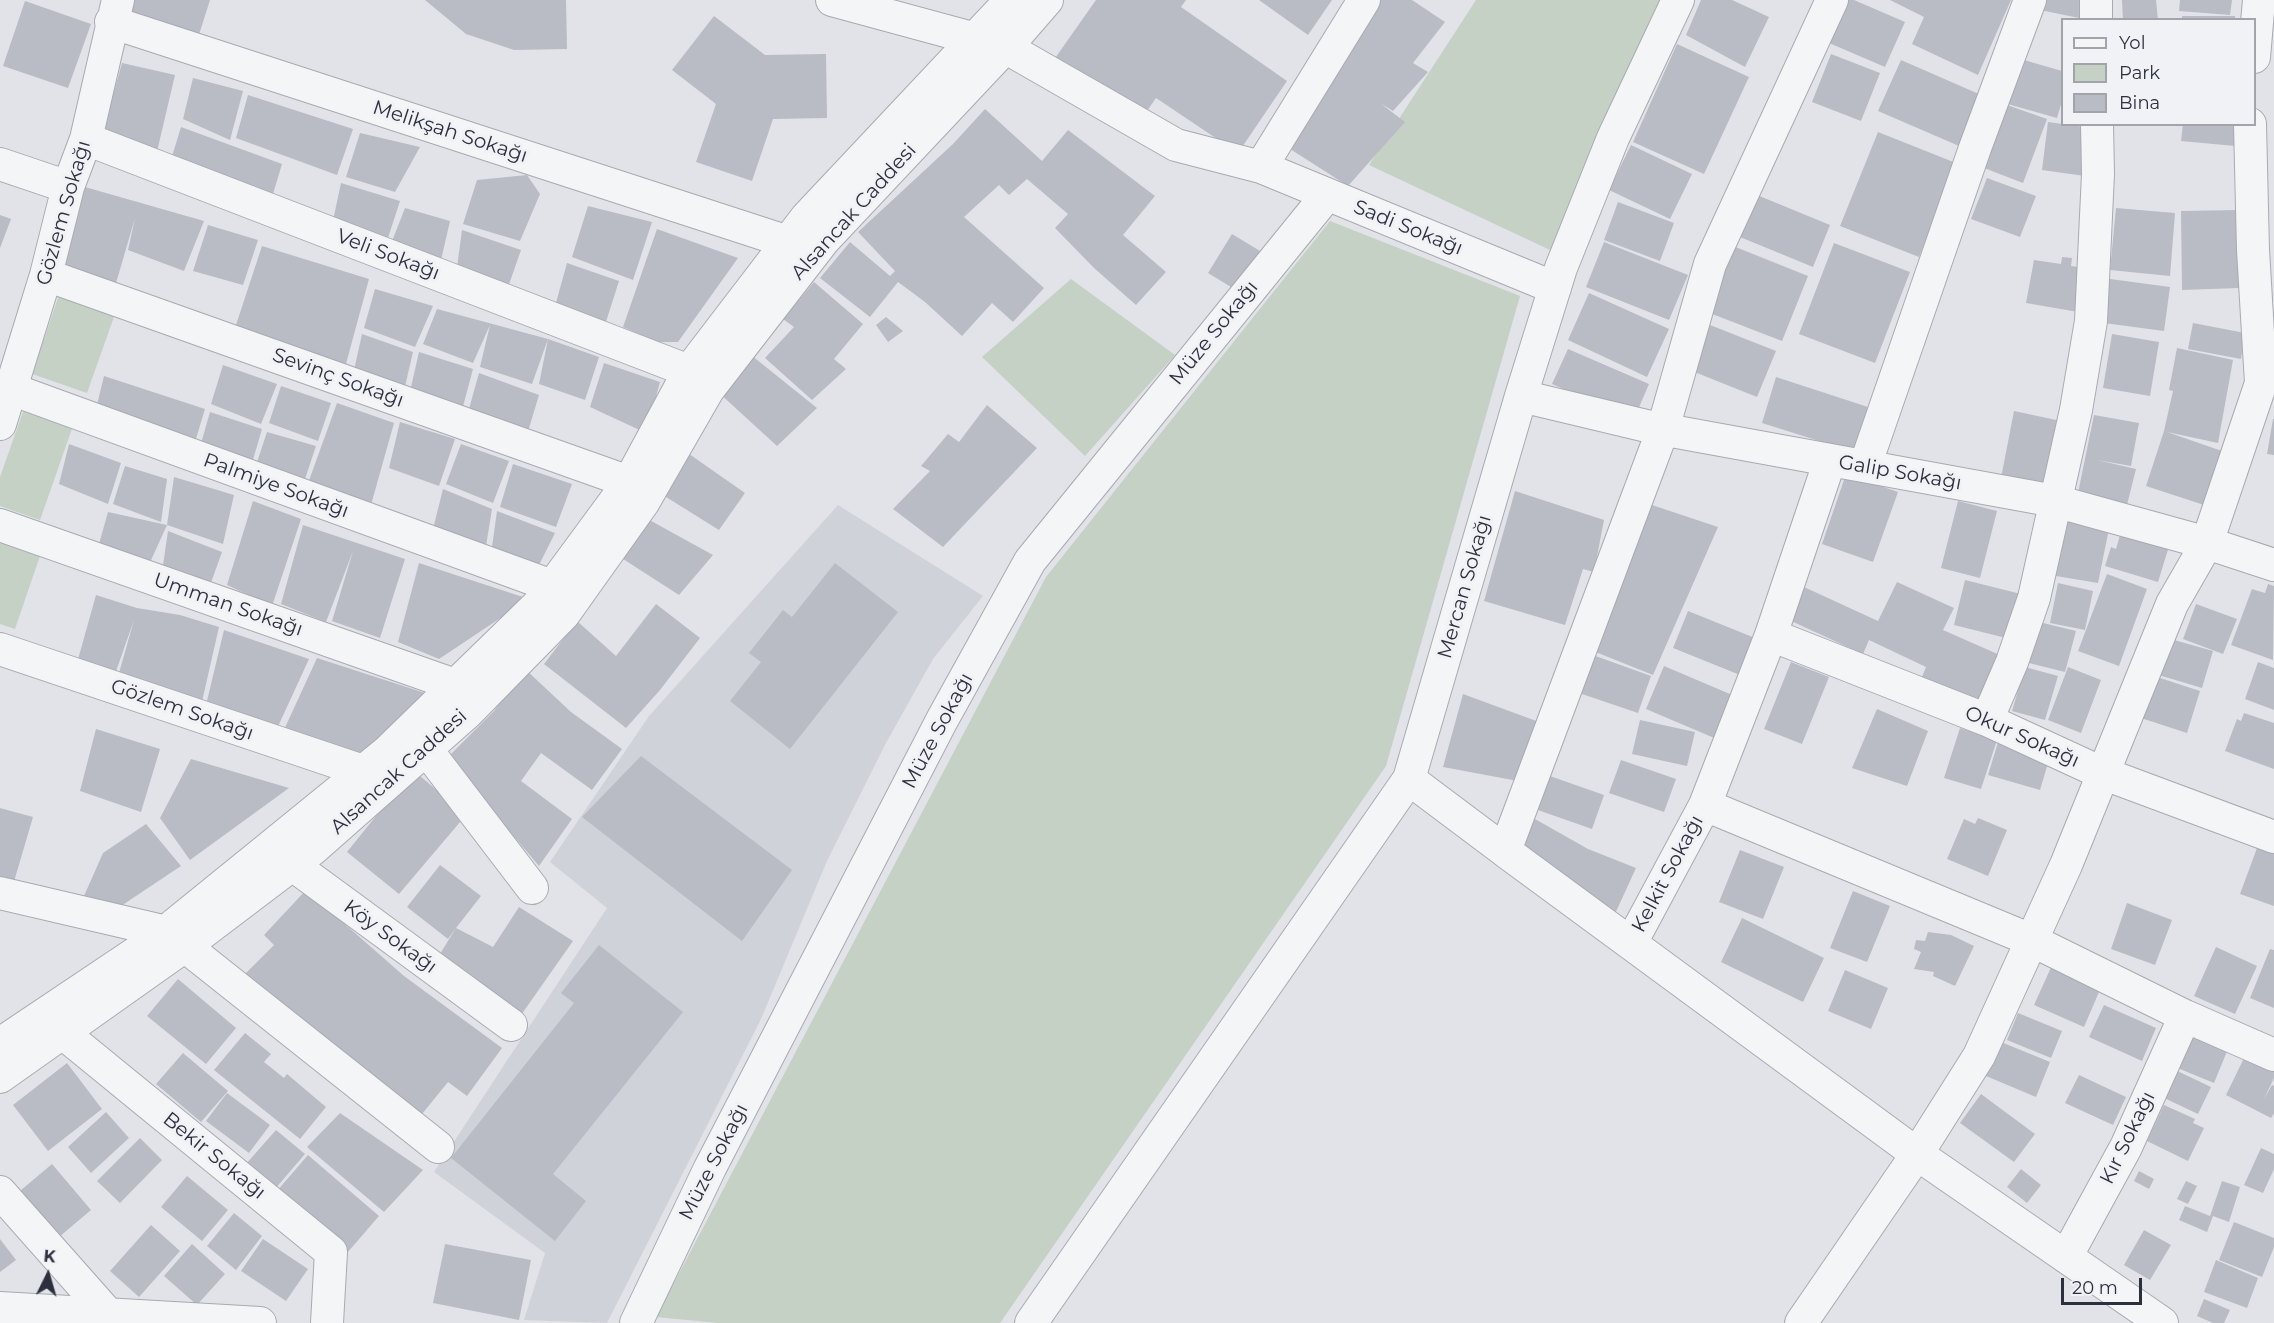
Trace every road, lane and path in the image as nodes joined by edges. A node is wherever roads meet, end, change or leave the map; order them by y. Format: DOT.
graph roads {
  1 [pos="832,0"];
  2 [pos="1011,0"];
  3 [pos="1047,0"];
  4 [pos="1364,0"];
  5 [pos="1678,0"];
  6 [pos="1832,0"];
  7 [pos="2030,0"];
  8 [pos="2096,0"];
  9 [pos="2259,0"];
  10 [pos="115,11"];
  11 [pos="2096,18"];
  12 [pos="2256,34"];
  13 [pos="973,38"];
  14 [pos="1005,47"];
  15 [pos="2097,126"];
  16 [pos="2250,126"];
  17 [pos="86,139"];
  18 [pos="0,164"];
  19 [pos="1261,167"];
  20 [pos="68,187"];
  21 [pos="1327,195"];
  22 [pos="788,242"];
  23 [pos="46,275"];
  24 [pos="1555,288"];
  25 [pos="701,378"];
  26 [pos="5,387"];
  27 [pos="1521,396"];
  28 [pos="0,424"];
  29 [pos="1663,429"];
  30 [pos="1830,460"];
  31 [pos="1865,466"];
  32 [pos="629,482"];
  33 [pos="2055,501"];
  34 [pos="0,525"];
  35 [pos="2207,543"];
  36 [pos="2274,565"];
  37 [pos="552,586"];
  38 [pos="1771,635"];
  39 [pos="0,649"];
  40 [pos="455,685"];
  41 [pos="1987,720"];
  42 [pos="426,749"];
  43 [pos="363,771"];
  44 [pos="2102,773"];
  45 [pos="1409,779"];
  46 [pos="1705,805"];
  47 [pos="2274,837"];
  48 [pos="1505,851"];
  49 [pos="280,856"];
  50 [pos="532,888"];
  51 [pos="0,893"];
  52 [pos="176,939"];
  53 [pos="2031,940"];
  54 [pos="1631,943"];
  55 [pos="2185,1016"];
  56 [pos="52,1024"];
  57 [pos="511,1025"];
  58 [pos="0,1044"];
  59 [pos="2274,1055"];
  60 [pos="0,1077"];
  61 [pos="438,1147"];
  62 [pos="1917,1154"];
  63 [pos="0,1192"];
  64 [pos="2066,1257"];
  65 [pos="0,1308"];
  66 [pos="108,1314"];
  67 [pos="260,1323"];
  68 [pos="327,1323"];
  69 [pos="636,1323"];
  70 [pos="1031,1323"];
  71 [pos="1801,1323"];
  72 [pos="2162,1323"];
  1 -- 13 [label="street"];
  2 -- 13 [label="street, Alsancak Caddesi"];
  3 -- 14 [label="street, Alsancak Caddesi"];
  4 -- 19 [label="street"];
  5 -- 24 [label="street, Mercan Sokağı"];
  6 -- 29 [label="street"];
  7 -- 31 [label="street"];
  8 -- 11 [label="street"];
  9 -- 12 [label="street"];
  10 -- 17 [label="street, Gözlem Sokağı"];
  10 -- 22 [label="street, Melikşah Sokağı"];
  13 -- 14 [label="street"];
  13 -- 22 [label="street, Alsancak Caddesi"];
  14 -- 19 [label="street, Sadi Sokağı"];
  14 -- 25 [label="street, Alsancak Caddesi"];
  15 -- 33 [label="street"];
  16 -- 35 [label="street"];
  17 -- 20 [label="street, Gözlem Sokağı"];
  17 -- 25 [label="street, Veli Sokağı"];
  18 -- 20 [label="street"];
  19 -- 21 [label="street, Sadi Sokağı"];
  20 -- 23 [label="street, Gözlem Sokağı"];
  21 -- 24 [label="street, Sadi Sokağı"];
  21 -- 69 [label="street, Müze Sokağı"];
  22 -- 25 [label="street, Alsancak Caddesi"];
  23 -- 26 [label="street, Gözlem Sokağı"];
  23 -- 32 [label="street, Sevinç Sokağı"];
  24 -- 27 [label="street, Mercan Sokağı"];
  25 -- 32 [label="street, Alsancak Caddesi"];
  25 -- 42 [label="street, Alsancak Caddesi"];
  26 -- 28 [label="street, Gözlem Sokağı"];
  26 -- 37 [label="street, Palmiye Sokağı"];
  27 -- 29 [label="street, Galip Sokağı"];
  27 -- 45 [label="street, Mercan Sokağı"];
  29 -- 30 [label="street, Galip Sokağı"];
  29 -- 48 [label="street"];
  30 -- 31 [label="street, Galip Sokağı"];
  30 -- 38 [label="street, Kelkit Sokağı"];
  31 -- 33 [label="street, Galip Sokağı"];
  32 -- 37 [label="street, Alsancak Caddesi"];
  33 -- 35 [label="street, Galip Sokağı"];
  33 -- 41 [label="street"];
  34 -- 40 [label="street, Umman Sokağı"];
  35 -- 36 [label="street, Galip Sokağı"];
  35 -- 44 [label="street"];
  37 -- 40 [label="street, Alsancak Caddesi"];
  38 -- 41 [label="street, Okur Sokağı"];
  38 -- 46 [label="street, Kelkit Sokağı"];
  39 -- 43 [label="street, Gözlem Sokağı"];
  40 -- 43 [label="street, Alsancak Caddesi"];
  41 -- 44 [label="street, Okur Sokağı"];
  42 -- 49 [label="street, Alsancak Caddesi"];
  42 -- 50 [label="street"];
  43 -- 49 [label="street, Alsancak Caddesi"];
  44 -- 47 [label="street, Okur Sokağı"];
  44 -- 53 [label="street"];
  45 -- 48 [label="street"];
  45 -- 70 [label="street, Mercan Sokağı"];
  46 -- 53 [label="street"];
  46 -- 54 [label="street, Kelkit Sokağı"];
  48 -- 54 [label="street"];
  49 -- 52 [label="street, Alsancak Caddesi"];
  49 -- 57 [label="street, Köy Sokağı"];
  51 -- 52 [label="street"];
  52 -- 56 [label="street, Alsancak Caddesi"];
  52 -- 61 [label="street"];
  53 -- 55 [label="street"];
  53 -- 62 [label="street"];
  54 -- 62 [label="street"];
  55 -- 59 [label="street"];
  55 -- 64 [label="street, Kır Sokağı"];
  56 -- 58 [label="street, Alsancak Caddesi"];
  56 -- 60 [label="street, Alsancak Caddesi"];
  56 -- 68 [label="street, Bekir Sokağı"];
  62 -- 64 [label="street"];
  62 -- 71 [label="street"];
  63 -- 66 [label="street"];
  64 -- 72 [label="street"];
  65 -- 66 [label="street"];
  66 -- 67 [label="street"];
}
